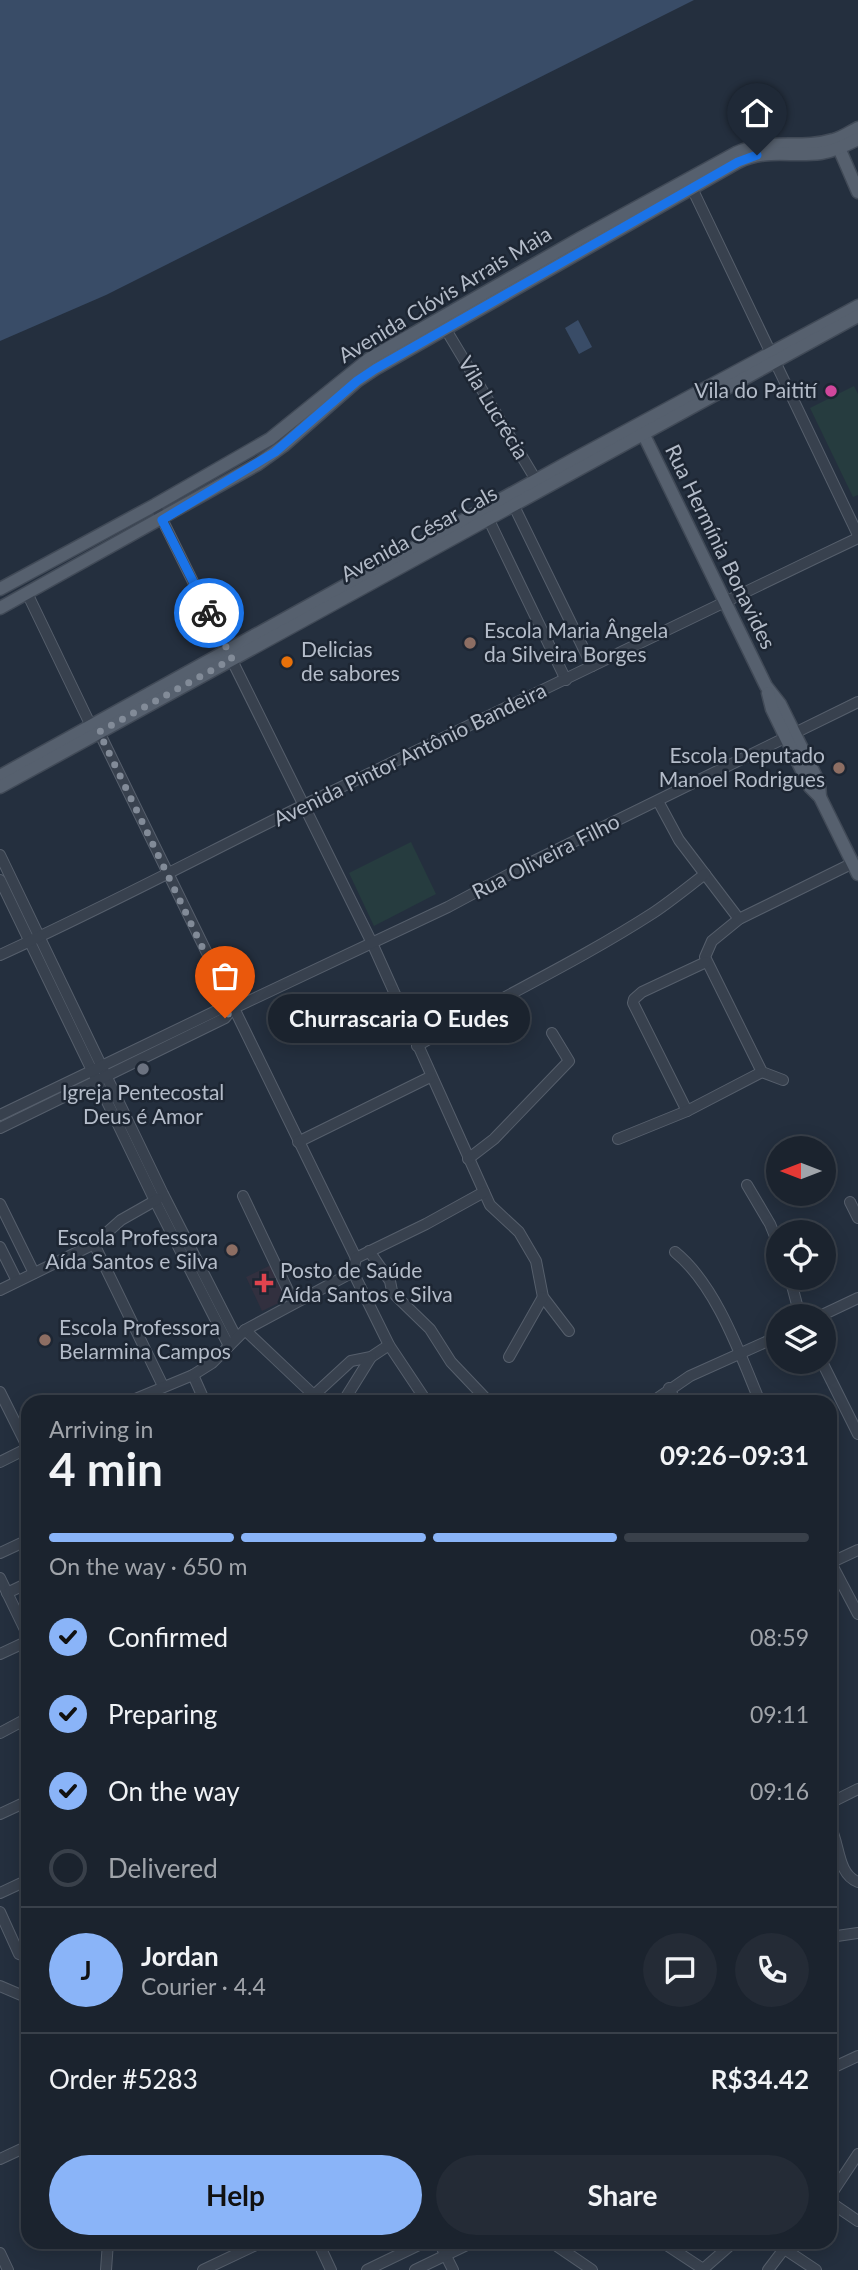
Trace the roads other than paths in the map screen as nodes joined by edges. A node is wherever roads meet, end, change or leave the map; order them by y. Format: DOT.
graph roads {
  1 [pos="858,128"];
  2 [pos="858,139"];
  3 [pos="837,144"];
  4 [pos="691,184"];
  5 [pos="858,192"];
  6 [pos="858,306"];
  7 [pos="858,316"];
  8 [pos="445,328"];
  9 [pos="773,357"];
  10 [pos="641,429"];
  11 [pos="538,485"];
  12 [pos="511,500"];
  13 [pos="155,505"];
  14 [pos="486,515"];
  15 [pos="162,520"];
  16 [pos="858,536"];
  17 [pos="0,589"];
  18 [pos="27,593"];
  19 [pos="725,601"];
  20 [pos="0,608"];
  21 [pos="230,655"];
  22 [pos="592,666"];
  23 [pos="566,680"];
  24 [pos="858,702"];
  25 [pos="95,729"];
  26 [pos="790,735"];
  27 [pos="0,776"];
  28 [pos="0,787"];
  29 [pos="658,801"];
  30 [pos="304,806"];
  31 [pos="0,855"];
  32 [pos="856,868"];
  33 [pos="705,874"];
  34 [pos="168,875"];
  35 [pos="4,880"];
  36 [pos="739,919"];
  37 [pos="34,939"];
  38 [pos="372,943"];
  39 [pos="0,955"];
  40 [pos="706,962"];
  41 [pos="232,1009"];
  42 [pos="552,1033"];
  43 [pos="417,1046"];
  44 [pos="762,1072"];
  45 [pos="99,1074"];
  46 [pos="430,1077"];
  47 [pos="783,1080"];
  48 [pos="687,1111"];
  49 [pos="0,1115"];
  50 [pos="0,1128"];
  51 [pos="618,1139"];
  52 [pos="298,1142"];
  53 [pos="468,1159"];
  54 [pos="747,1185"];
  55 [pos="484,1192"];
  56 [pos="243,1196"];
  57 [pos="159,1198"];
  58 [pos="850,1202"];
  59 [pos="0,1204"];
  60 [pos="858,1218"];
  61 [pos="768,1220"];
  62 [pos="94,1244"];
  63 [pos="0,1247"];
  64 [pos="369,1251"];
  65 [pos="675,1252"];
  66 [pos="356,1258"];
  67 [pos="353,1272"];
  68 [pos="34,1273"];
  69 [pos="17,1282"];
  70 [pos="0,1290"];
  71 [pos="543,1297"];
  72 [pos="858,1297"];
  73 [pos="294,1303"];
  74 [pos="836,1308"];
  75 [pos="245,1330"];
  76 [pos="569,1331"];
  77 [pos="232,1341"];
  78 [pos="766,1342"];
  79 [pos="389,1345"];
  80 [pos="740,1354"];
  81 [pos="371,1357"];
  82 [pos="509,1357"];
  83 [pos="828,1374"];
  84 [pos="193,1375"];
  85 [pos="163,1386"];
  86 [pos="669,1388"];
  87 [pos="0,1392"];
  88 [pos="143,1395"];
  89 [pos="202,1395"];
  90 [pos="313,1395"];
  91 [pos="321,1395"];
  92 [pos="347,1395"];
  93 [pos="422,1395"];
  94 [pos="482,1395"];
  95 [pos="660,1395"];
  96 [pos="672,1395"];
  97 [pos="757,1395"];
  98 [pos="21,1434"];
  99 [pos="858,1434"];
  100 [pos="21,1452"];
  101 [pos="0,1462"];
  102 [pos="21,1543"];
  103 [pos="858,1550"];
  104 [pos="0,1553"];
  105 [pos="837,1559"];
  106 [pos="837,1575"];
  107 [pos="0,1578"];
  108 [pos="21,1586"];
  109 [pos="7,1593"];
  110 [pos="858,1614"];
  111 [pos="21,1624"];
  112 [pos="21,1643"];
  113 [pos="0,1654"];
  114 [pos="21,1722"];
  115 [pos="0,1732"];
  116 [pos="858,1789"];
  117 [pos="837,1800"];
  118 [pos="21,1804"];
  119 [pos="0,1814"];
  120 [pos="837,1842"];
  121 [pos="858,1882"];
  122 [pos="21,1883"];
  123 [pos="0,1893"];
  124 [pos="0,1912"];
  125 [pos="858,1933"];
  126 [pos="837,1936"];
  127 [pos="21,1955"];
  128 [pos="0,1986"];
  129 [pos="21,1995"];
  130 [pos="858,2056"];
  131 [pos="837,2066"];
  132 [pos="21,2149"];
  133 [pos="858,2154"];
  134 [pos="0,2159"];
  135 [pos="837,2186"];
  136 [pos="837,2207"];
  137 [pos="858,2221"];
  138 [pos="108,2249"];
  139 [pos="247,2249"];
  140 [pos="321,2249"];
  141 [pos="410,2249"];
  142 [pos="443,2249"];
  143 [pos="458,2249"];
  144 [pos="561,2249"];
  145 [pos="672,2249"];
  146 [pos="726,2249"];
  147 [pos="784,2249"];
  148 [pos="0,2253"];
  149 [pos="446,2255"];
  150 [pos="702,2269"];
  151 [pos="8,2270"];
  152 [pos="106,2270"];
  153 [pos="203,2270"];
  154 [pos="331,2270"];
  155 [pos="367,2270"];
  156 [pos="415,2270"];
  157 [pos="453,2270"];
  158 [pos="592,2270"];
  159 [pos="768,2270"];
  160 [pos="816,2270"];
  1 -- 3 [label="main road"];
  2 -- 3 [label="main road"];
  3 -- 4 [label="main road"];
  3 -- 5 [label="main road"];
  4 -- 8 [label="main road"];
  4 -- 9 [label="street"];
  4 -- 13 [label="main road, Avenida Clóvis Arrais Maia"];
  6 -- 9 [label="main road, Avenida César Cals"];
  7 -- 9 [label="main road, Avenida César Cals"];
  8 -- 11 [label="street, Vila Lucrécia"];
  8 -- 15 [label="main road"];
  9 -- 10 [label="main road, Avenida César Cals"];
  9 -- 16 [label="street"];
  10 -- 11 [label="main road, Avenida César Cals"];
  10 -- 19 [label="main road, Rua Hermínia Bonavides"];
  11 -- 12 [label="main road, Avenida César Cals"];
  12 -- 14 [label="main road, Avenida César Cals"];
  12 -- 22 [label="street"];
  13 -- 15 [label="street"];
  13 -- 17 [label="main road, Avenida Clóvis Arrais Maia"];
  14 -- 21 [label="main road, Avenida César Cals"];
  14 -- 23 [label="street"];
  15 -- 18 [label="main road"];
  15 -- 21 [label="street"];
  16 -- 19 [label="street, Avenida Pintor Antônio Bandeira"];
  18 -- 20 [label="main road"];
  18 -- 25 [label="street"];
  19 -- 22 [label="street, Avenida Pintor Antônio Bandeira"];
  19 -- 26 [label="main road, Rua Hermínia Bonavides"];
  21 -- 25 [label="main road, Avenida César Cals"];
  21 -- 30 [label="street"];
  22 -- 23 [label="street, Avenida Pintor Antônio Bandeira"];
  23 -- 30 [label="street, Avenida Pintor Antônio Bandeira"];
  24 -- 26 [label="street, Rua Oliveira Filho"];
  25 -- 27 [label="main road, Avenida César Cals"];
  25 -- 28 [label="main road, Avenida César Cals"];
  25 -- 34 [label="street"];
  26 -- 29 [label="street, Rua Oliveira Filho"];
  26 -- 32 [label="main road, Rua Hermínia Bonavides"];
  29 -- 33 [label="street"];
  29 -- 38 [label="street, Rua Oliveira Filho"];
  30 -- 34 [label="street, Avenida Pintor Antônio Bandeira"];
  30 -- 38 [label="street"];
  31 -- 35 [label="street"];
  32 -- 36 [label="street"];
  33 -- 36 [label="street"];
  33 -- 43 [label="street"];
  34 -- 37 [label="street, Avenida Pintor Antônio Bandeira"];
  34 -- 41 [label="street"];
  35 -- 37 [label="street"];
  36 -- 40 [label="street"];
  37 -- 39 [label="street, Avenida Pintor Antônio Bandeira"];
  37 -- 45 [label="street"];
  38 -- 41 [label="street, Rua Oliveira Filho"];
  38 -- 43 [label="street"];
  40 -- 44 [label="street"];
  40 -- 48 [label="street"];
  41 -- 45 [label="street, Rua Oliveira Filho"];
  41 -- 52 [label="street"];
  42 -- 53 [label="street"];
  43 -- 46 [label="street"];
  44 -- 47 [label="street"];
  44 -- 48 [label="street"];
  45 -- 49 [label="street, Rua Oliveira Filho"];
  45 -- 50 [label="street, Rua Oliveira Filho"];
  45 -- 57 [label="street"];
  46 -- 52 [label="street"];
  46 -- 53 [label="street"];
  48 -- 51 [label="street"];
  52 -- 66 [label="street"];
  53 -- 55 [label="street"];
  54 -- 61 [label="street"];
  55 -- 64 [label="street"];
  55 -- 71 [label="street"];
  56 -- 73 [label="street"];
  57 -- 62 [label="street"];
  57 -- 77 [label="street"];
  58 -- 60 [label="street"];
  59 -- 68 [label="street"];
  62 -- 68 [label="street"];
  62 -- 85 [label="street"];
  63 -- 69 [label="street"];
  64 -- 66 [label="street"];
  64 -- 94 [label="street"];
  65 -- 80 [label="street"];
  66 -- 67 [label="street"];
  67 -- 73 [label="street"];
  67 -- 79 [label="street"];
  68 -- 69 [label="street"];
  69 -- 70 [label="street"];
  71 -- 76 [label="street"];
  71 -- 82 [label="street"];
  72 -- 74 [label="street"];
  73 -- 75 [label="street"];
  75 -- 77 [label="street"];
  75 -- 90 [label="street"];
  77 -- 84 [label="street"];
  78 -- 80 [label="street"];
  79 -- 81 [label="street"];
  79 -- 93 [label="street"];
  80 -- 86 [label="street"];
  80 -- 97 [label="street"];
  81 -- 91 [label="street"];
  81 -- 92 [label="street"];
  83 -- 99 [label="street"];
  84 -- 85 [label="street"];
  84 -- 89 [label="street"];
  85 -- 88 [label="street"];
  86 -- 95 [label="street"];
  86 -- 96 [label="street"];
  87 -- 98 [label="street"];
  100 -- 101 [label="street"];
  102 -- 104 [label="street"];
  103 -- 105 [label="street"];
  106 -- 110 [label="street"];
  107 -- 109 [label="street"];
  108 -- 109 [label="street"];
  109 -- 111 [label="street"];
  112 -- 113 [label="street"];
  114 -- 115 [label="street"];
  116 -- 117 [label="street"];
  118 -- 119 [label="street"];
  120 -- 121 [label="street"];
  122 -- 123 [label="street"];
  124 -- 127 [label="street"];
  125 -- 126 [label="street"];
  128 -- 129 [label="street"];
  130 -- 131 [label="street"];
  132 -- 134 [label="street"];
  133 -- 135 [label="street"];
  136 -- 137 [label="street"];
  138 -- 152 [label="street"];
  139 -- 153 [label="street"];
  140 -- 154 [label="street"];
  141 -- 155 [label="street"];
  142 -- 149 [label="street"];
  143 -- 149 [label="street"];
  144 -- 158 [label="street"];
  145 -- 150 [label="street"];
  146 -- 150 [label="street"];
  147 -- 159 [label="street"];
  147 -- 160 [label="street"];
  148 -- 151 [label="street"];
  149 -- 156 [label="street"];
  149 -- 157 [label="street"];
}
